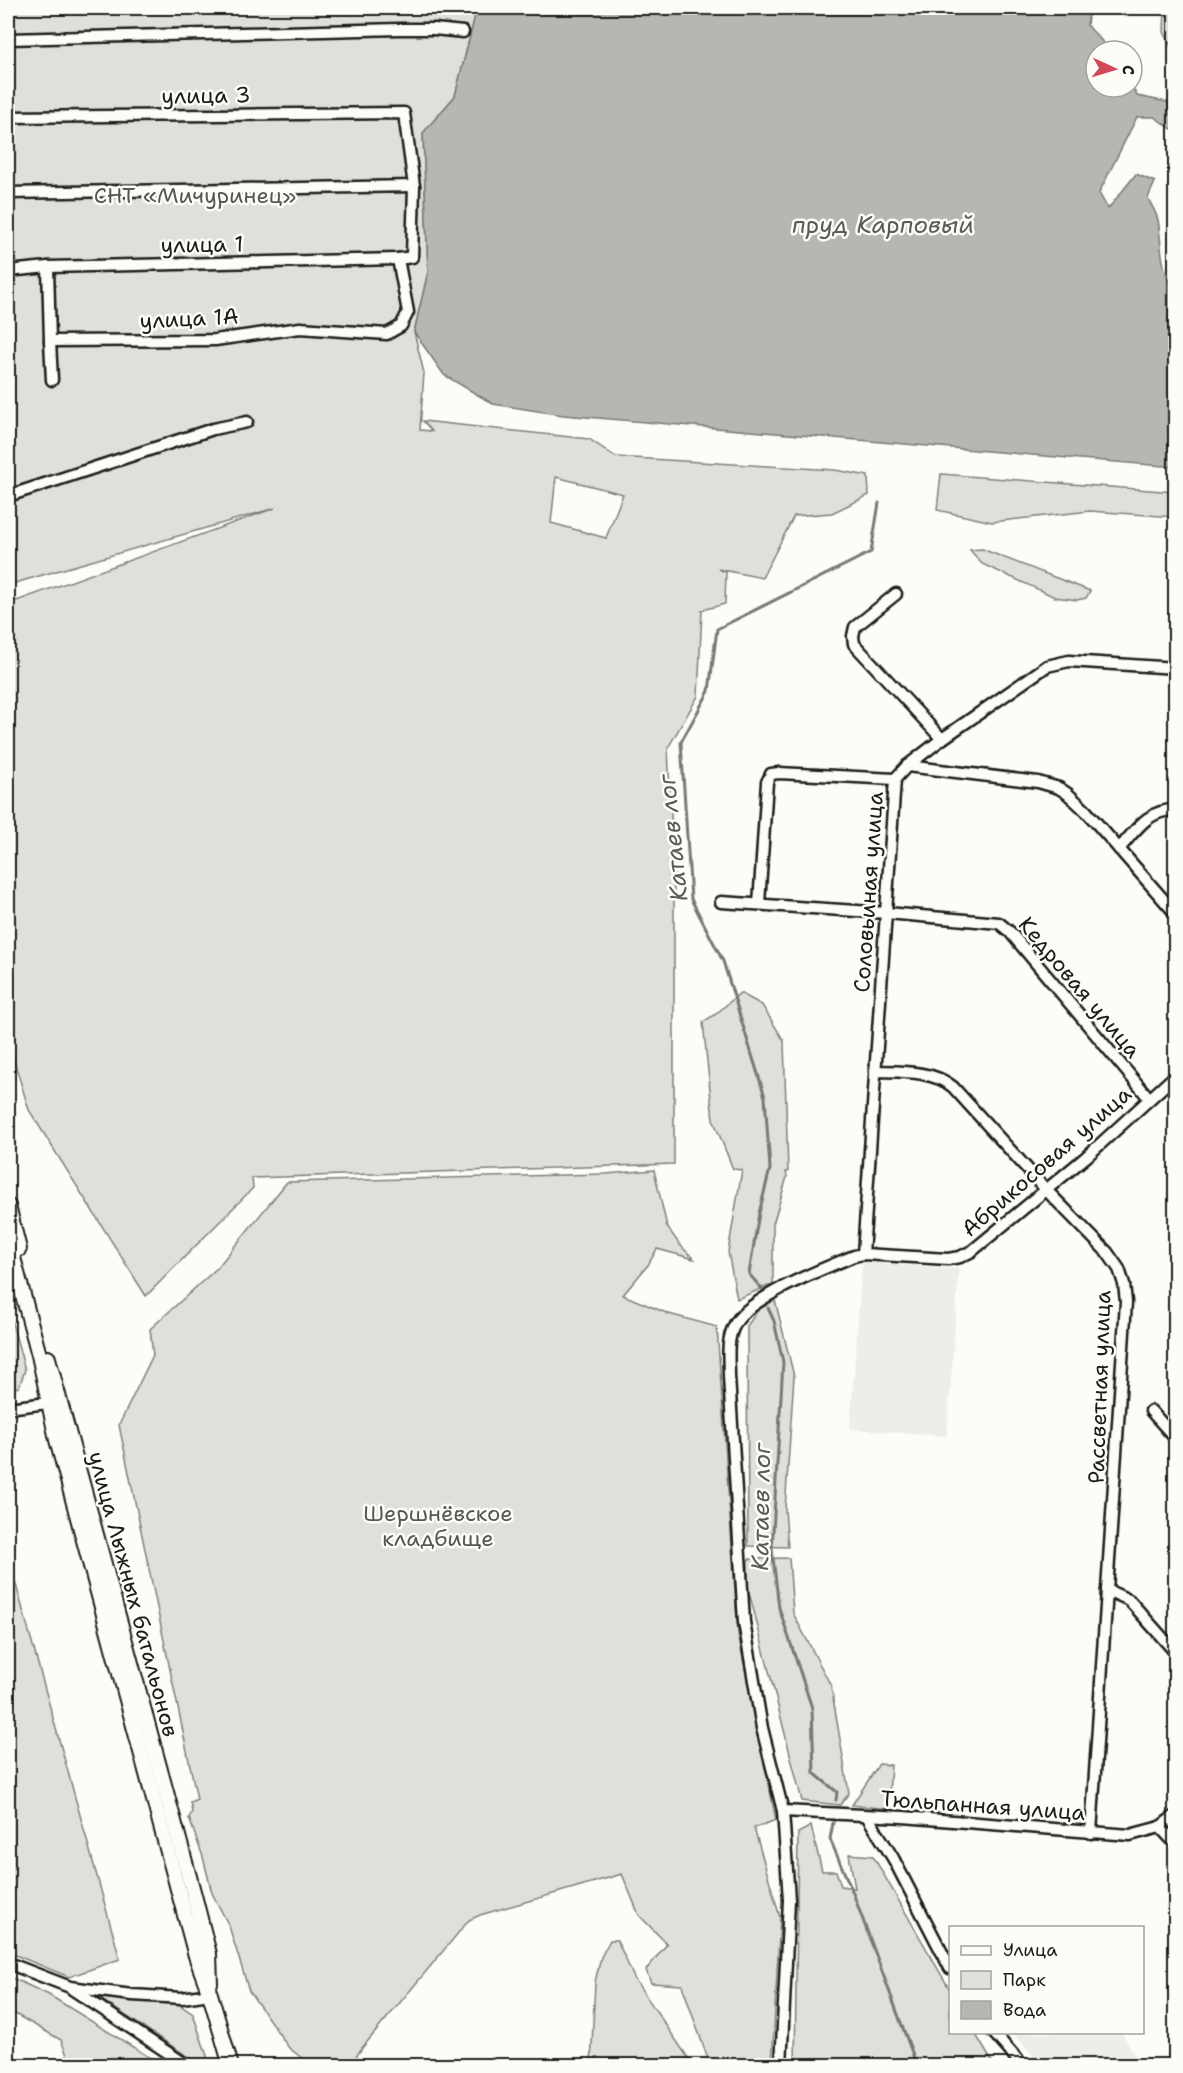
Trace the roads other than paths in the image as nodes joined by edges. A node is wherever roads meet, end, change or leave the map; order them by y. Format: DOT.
graph roads {
  1 [pos="463,32"];
  2 [pos="8,39"];
  3 [pos="8,117"];
  4 [pos="414,186"];
  5 [pos="8,193"];
  6 [pos="398,259"];
  7 [pos="48,267"];
  8 [pos="8,271"];
  9 [pos="50,341"];
  10 [pos="52,380"];
  11 [pos="247,422"];
  12 [pos="8,496"];
  13 [pos="896,594"];
  14 [pos="1176,668"];
  15 [pos="942,739"];
  16 [pos="907,766"];
  17 [pos="895,779"];
  18 [pos="1176,810"];
  19 [pos="1119,849"];
  20 [pos="720,902"];
  21 [pos="759,904"];
  22 [pos="887,913"];
  23 [pos="1176,914"];
  24 [pos="875,1071"];
  25 [pos="1176,1075"];
  26 [pos="1149,1098"];
  27 [pos="1047,1190"];
  28 [pos="8,1206"];
  29 [pos="8,1239"];
  30 [pos="863,1254"];
  31 [pos="55,1402"];
  32 [pos="8,1408"];
  33 [pos="1151,1411"];
  34 [pos="1176,1439"];
  35 [pos="1107,1590"];
  36 [pos="1176,1653"];
  37 [pos="783,1810"];
  38 [pos="1176,1815"];
  39 [pos="867,1816"];
  40 [pos="1160,1827"];
  41 [pos="1091,1833"];
  42 [pos="1176,1844"];
  43 [pos="8,1963"];
  44 [pos="949,1964"];
  45 [pos="70,1987"];
  46 [pos="210,1994"];
  47 [pos="995,2034"];
  48 [pos="188,2066"];
  49 [pos="231,2066"];
  50 [pos="781,2066"];
  51 [pos="1023,2066"];
  1 -- 2 [label="street"];
  3 -- 4 [label="street, улица 3"];
  4 -- 5 [label="street"];
  4 -- 6 [label="street"];
  6 -- 7 [label="street, улица 1"];
  6 -- 9 [label="street, улица 1А"];
  7 -- 8 [label="street, улица 1"];
  7 -- 9 [label="street"];
  9 -- 10 [label="street"];
  11 -- 12 [label="street"];
  13 -- 15 [label="street"];
  14 -- 15 [label="street, Соловьиная улица"];
  15 -- 16 [label="street, Соловьиная улица"];
  16 -- 17 [label="street, Соловьиная улица"];
  16 -- 19 [label="street"];
  17 -- 21 [label="street"];
  17 -- 22 [label="street, Соловьиная улица"];
  18 -- 19 [label="street"];
  19 -- 23 [label="street"];
  20 -- 21 [label="street, Кедровая улица"];
  21 -- 22 [label="street, Кедровая улица"];
  22 -- 24 [label="street, Соловьиная улица"];
  22 -- 26 [label="street, Кедровая улица"];
  24 -- 27 [label="street, Рассветная улица"];
  24 -- 30 [label="street, Соловьиная улица"];
  25 -- 26 [label="street, Абрикосовая улица"];
  26 -- 27 [label="street, Абрикосовая улица"];
  27 -- 30 [label="street, Абрикосовая улица"];
  27 -- 35 [label="street, Рассветная улица"];
  28 -- 31 [label="main road, улица Лыжных батальонов"];
  29 -- 31 [label="main road, улица Лыжных батальонов"];
  30 -- 37 [label="street"];
  31 -- 32 [label="street"];
  31 -- 46 [label="main road, улица Лыжных батальонов"];
  33 -- 34 [label="street"];
  35 -- 36 [label="street"];
  35 -- 41 [label="street, Рассветная улица"];
  37 -- 39 [label="street, Тюльпанная улица"];
  37 -- 50 [label="street"];
  38 -- 40 [label="street, Тюльпанная улица"];
  39 -- 41 [label="street, Тюльпанная улица"];
  39 -- 44 [label="street"];
  40 -- 41 [label="street, Тюльпанная улица"];
  40 -- 42 [label="street"];
  43 -- 45 [label="street"];
  45 -- 46 [label="street"];
  45 -- 48 [label="street"];
  46 -- 49 [label="main road, улица Лыжных батальонов"];
  47 -- 51 [label="street"];
}
